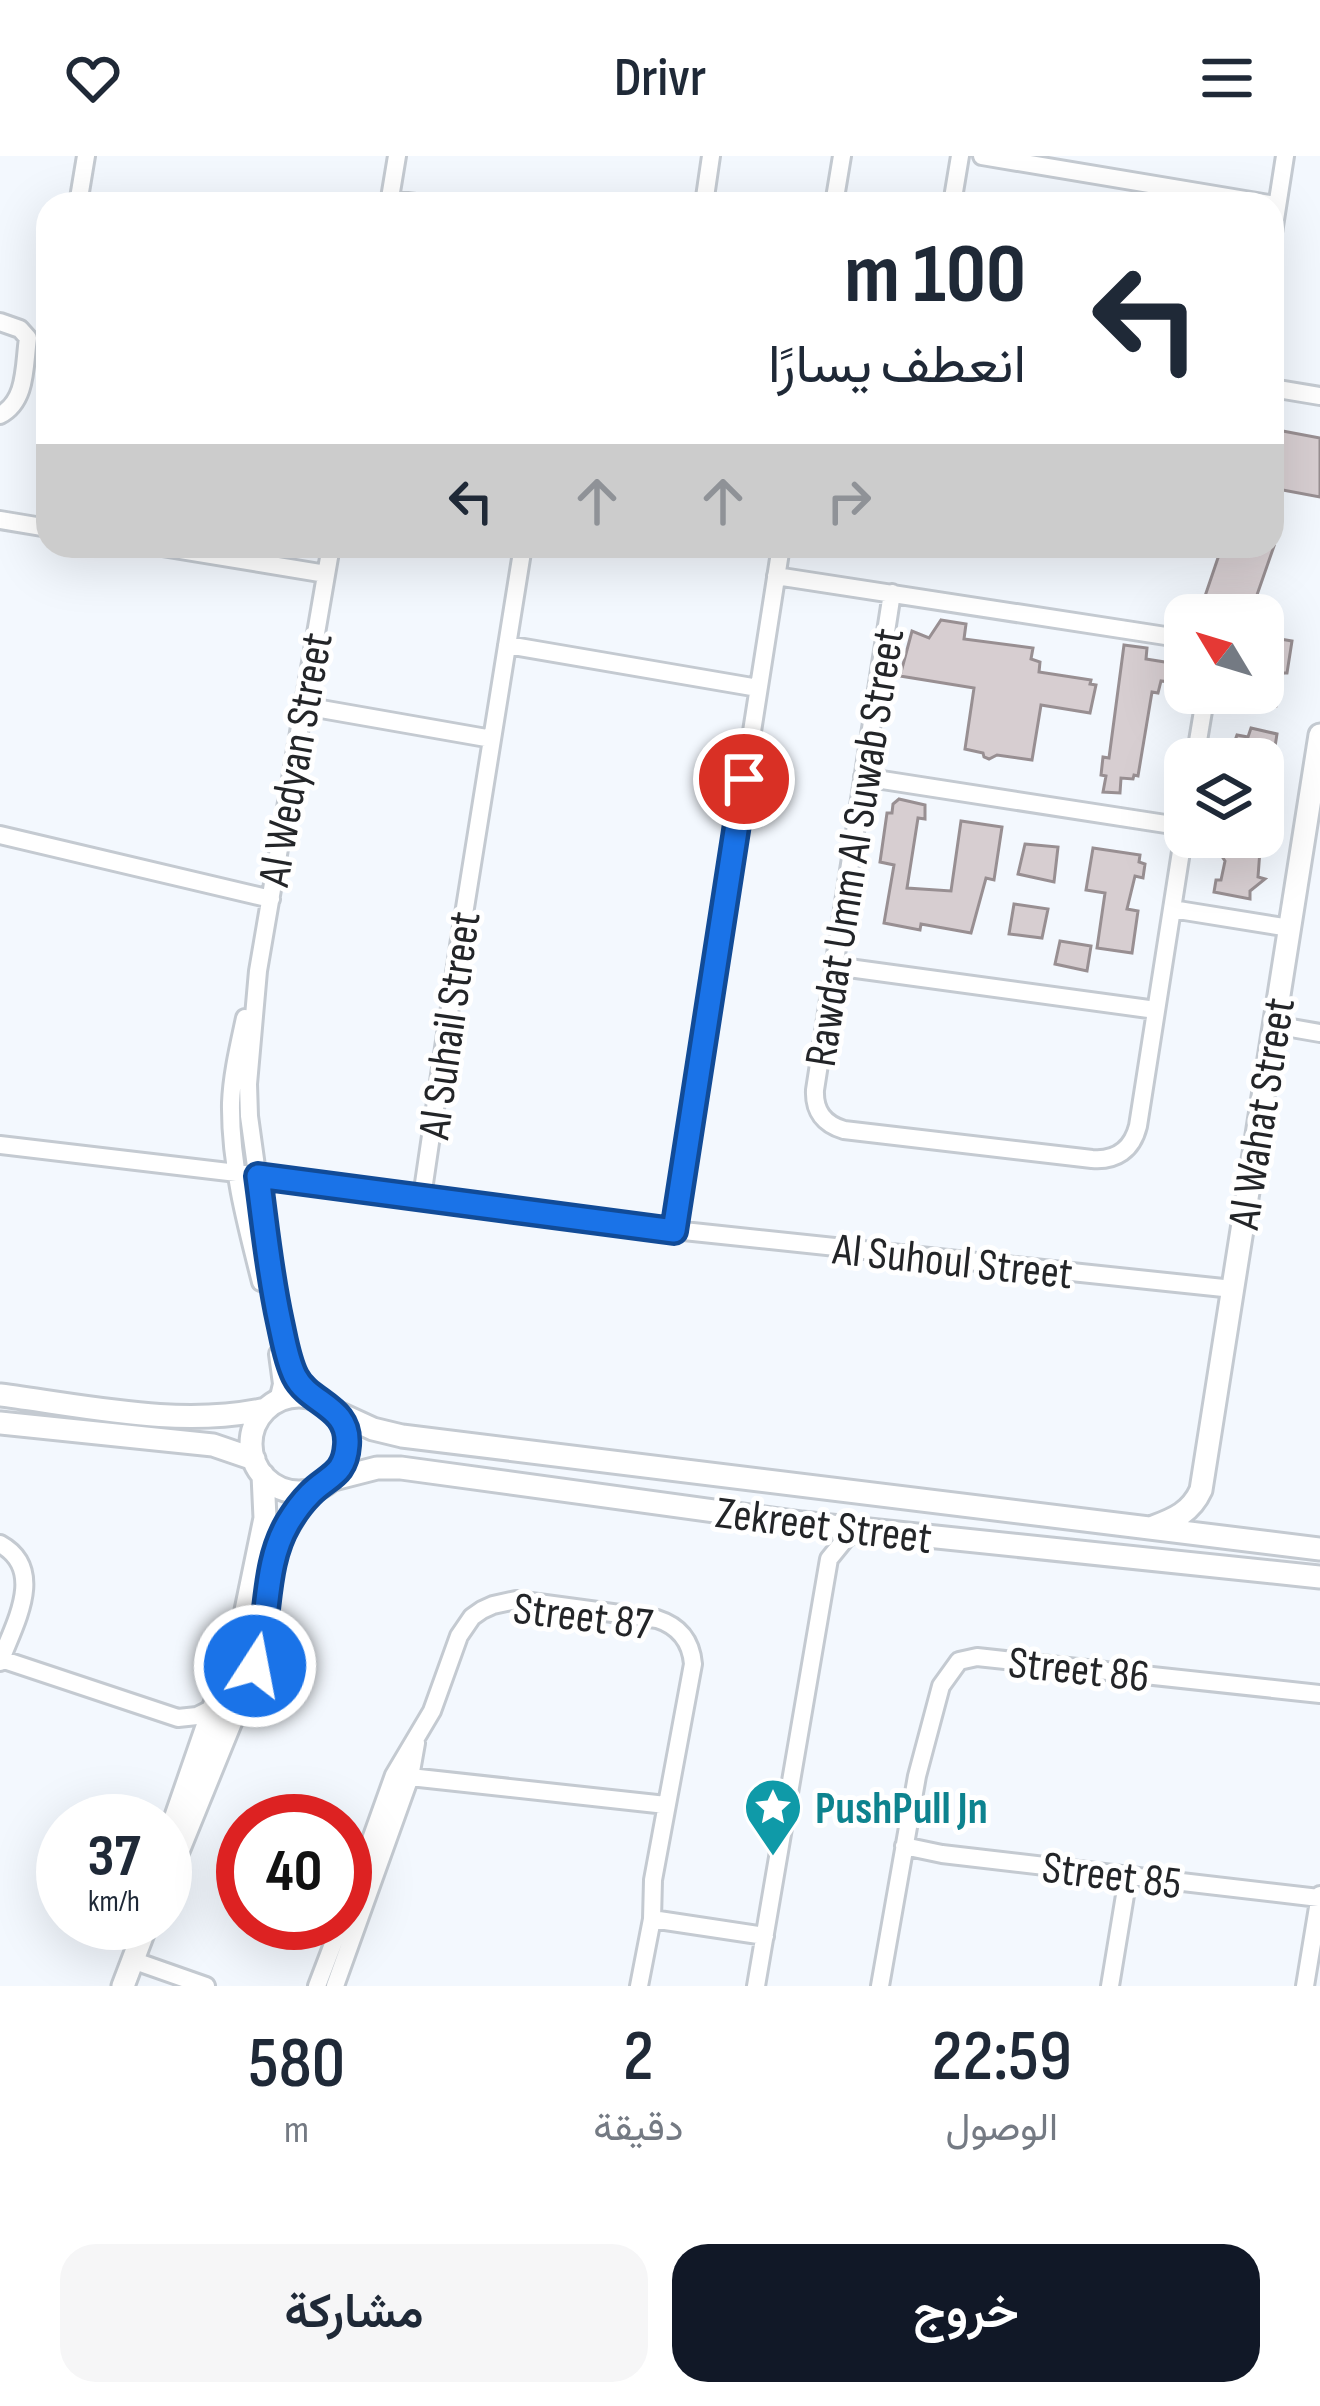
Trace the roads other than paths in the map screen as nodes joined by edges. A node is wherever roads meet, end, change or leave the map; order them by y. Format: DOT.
graph roads {
  1 [pos="86,156"];
  2 [pos="397,156"];
  3 [pos="711,156"];
  4 [pos="842,156"];
  5 [pos="960,156"];
  6 [pos="982,156"];
  7 [pos="1285,156"];
  8 [pos="80,192"];
  9 [pos="391,192"];
  10 [pos="706,192"];
  11 [pos="836,192"];
  12 [pos="954,192"];
  13 [pos="1200,192"];
  14 [pos="1276,192"];
  15 [pos="0,322"];
  16 [pos="1284,390"];
  17 [pos="1320,396"];
  18 [pos="0,415"];
  19 [pos="0,520"];
  20 [pos="36,526"];
  21 [pos="229,558"];
  22 [pos="329,558"];
  23 [pos="521,558"];
  24 [pos="779,558"];
  25 [pos="326,574"];
  26 [pos="776,576"];
  27 [pos="892,593"];
  28 [pos="1164,636"];
  29 [pos="507,645"];
  30 [pos="758,688"];
  31 [pos="304,706"];
  32 [pos="1320,735"];
  33 [pos="492,739"];
  34 [pos="863,777"];
  35 [pos="1164,823"];
  36 [pos="0,836"];
  37 [pos="1180,858"];
  38 [pos="271,899"];
  39 [pos="1172,909"];
  40 [pos="1290,928"];
  41 [pos="834,966"];
  42 [pos="258,971"];
  43 [pos="1156,1010"];
  44 [pos="1274,1025"];
  45 [pos="1320,1033"];
  46 [pos="0,1145"];
  47 [pos="237,1173"];
  48 [pos="258,1176"];
  49 [pos="422,1197"];
  50 [pos="674,1231"];
  51 [pos="1233,1289"];
  52 [pos="0,1395"];
  53 [pos="310,1396"];
  54 [pos="272,1405"];
  55 [pos="336,1412"];
  56 [pos="0,1424"];
  57 [pos="258,1467"];
  58 [pos="322,1485"];
  59 [pos="1201,1490"];
  60 [pos="802,1523"];
  61 [pos="1148,1529"];
  62 [pos="861,1530"];
  63 [pos="1241,1539"];
  64 [pos="0,1544"];
  65 [pos="1320,1549"];
  66 [pos="829,1559"];
  67 [pos="262,1576"];
  68 [pos="1320,1576"];
  69 [pos="1,1661"];
  70 [pos="1320,1694"];
  71 [pos="213,1708"];
  72 [pos="178,1718"];
  73 [pos="416,1740"];
  74 [pos="199,1748"];
  75 [pos="410,1777"];
  76 [pos="183,1794"];
  77 [pos="666,1805"];
  78 [pos="192,1817"];
  79 [pos="372,1837"];
  80 [pos="904,1846"];
  81 [pos="1128,1876"];
  82 [pos="1320,1897"];
  83 [pos="652,1919"];
  84 [pos="765,1936"];
  85 [pos="136,1950"];
  86 [pos="159,1950"];
  87 [pos="331,1950"];
  88 [pos="123,1986"];
  89 [pos="206,1986"];
  90 [pos="317,1986"];
  91 [pos="335,1986"];
  92 [pos="639,1986"];
  93 [pos="756,1986"];
  94 [pos="880,1986"];
  95 [pos="1110,1986"];
  96 [pos="1305,1986"];
  1 -- 8 [label="street"];
  2 -- 9 [label="street"];
  3 -- 10 [label="street"];
  4 -- 11 [label="street"];
  5 -- 12 [label="street"];
  6 -- 13 [label="street"];
  7 -- 14 [label="street"];
  15 -- 18 [label="street"];
  16 -- 17 [label="street"];
  19 -- 20 [label="street"];
  21 -- 25 [label="street"];
  22 -- 25 [label="street, Al Wedyan Street"];
  23 -- 29 [label="street, Al Suhail Street"];
  24 -- 26 [label="street"];
  25 -- 31 [label="street, Al Wedyan Street"];
  26 -- 27 [label="street, Rawdat Umm Al Suwab Street"];
  26 -- 30 [label="street"];
  27 -- 28 [label="street, Rawdat Umm Al Suwab Street"];
  27 -- 34 [label="street, Rawdat Umm Al Suwab Street"];
  29 -- 30 [label="street"];
  29 -- 33 [label="street, Al Suhail Street"];
  30 -- 50 [label="street"];
  31 -- 33 [label="street"];
  31 -- 38 [label="street, Al Wedyan Street"];
  32 -- 40 [label="street, Al Wahat Street"];
  33 -- 49 [label="street, Al Suhail Street"];
  34 -- 35 [label="street"];
  34 -- 41 [label="street, Rawdat Umm Al Suwab Street"];
  36 -- 38 [label="street"];
  37 -- 39 [label="street, Rawdat Umm Al Suwab Street"];
  38 -- 42 [label="street, Al Wedyan Street"];
  39 -- 40 [label="street"];
  39 -- 43 [label="street, Rawdat Umm Al Suwab Street"];
  40 -- 44 [label="street, Al Wahat Street"];
  41 -- 43 [label="street"];
  41 -- 43 [label="street, Rawdat Umm Al Suwab Street"];
  42 -- 47 [label="street, Al Wedyan Street"];
  42 -- 48 [label="street, Al Wedyan Street"];
  44 -- 45 [label="street"];
  44 -- 51 [label="street, Al Wahat Street"];
  46 -- 47 [label="street, Al Suhail Street"];
  47 -- 48 [label="street, Al Suhail Street"];
  47 -- 54 [label="street, Al Wedyan Street"];
  48 -- 49 [label="street, Al Suhail Street"];
  48 -- 53 [label="street, Al Wedyan Street"];
  49 -- 50 [label="street, Al Suhoul Street"];
  50 -- 51 [label="street, Al Suhoul Street"];
  51 -- 59 [label="street, Al Wahat Street"];
  52 -- 54 [label="street"];
  53 -- 54 [label="street"];
  53 -- 55 [label="street"];
  54 -- 57 [label="street"];
  55 -- 58 [label="street"];
  55 -- 61 [label="street, Zekreet Street"];
  56 -- 57 [label="street"];
  57 -- 58 [label="street"];
  57 -- 67 [label="street"];
  58 -- 60 [label="street, Zekreet Street"];
  58 -- 67 [label="street"];
  59 -- 61 [label="street"];
  59 -- 63 [label="street"];
  60 -- 62 [label="street, Zekreet Street"];
  60 -- 66 [label="street"];
  61 -- 63 [label="street, Zekreet Street"];
  62 -- 66 [label="street"];
  62 -- 68 [label="street, Zekreet Street"];
  63 -- 65 [label="street, Zekreet Street"];
  64 -- 69 [label="street"];
  66 -- 84 [label="street"];
  67 -- 71 [label="street"];
  67 -- 78 [label="street"];
  69 -- 72 [label="street"];
  70 -- 80 [label="street, Street 86"];
  71 -- 72 [label="street"];
  71 -- 74 [label="street"];
  72 -- 74 [label="street"];
  73 -- 75 [label="street, Street 87"];
  73 -- 77 [label="street, Street 87"];
  73 -- 79 [label="street, Street 87"];
  74 -- 76 [label="street"];
  75 -- 77 [label="street"];
  75 -- 91 [label="street, Street 87"];
  77 -- 83 [label="street, Street 87"];
  80 -- 81 [label="street, Street 85"];
  80 -- 94 [label="street, Street 86"];
  81 -- 82 [label="street, Street 85"];
  81 -- 95 [label="street"];
  82 -- 96 [label="street"];
  83 -- 84 [label="street"];
  83 -- 92 [label="street, Street 87"];
  84 -- 93 [label="street"];
  85 -- 88 [label="street"];
  86 -- 89 [label="street"];
  87 -- 90 [label="street"];
}
